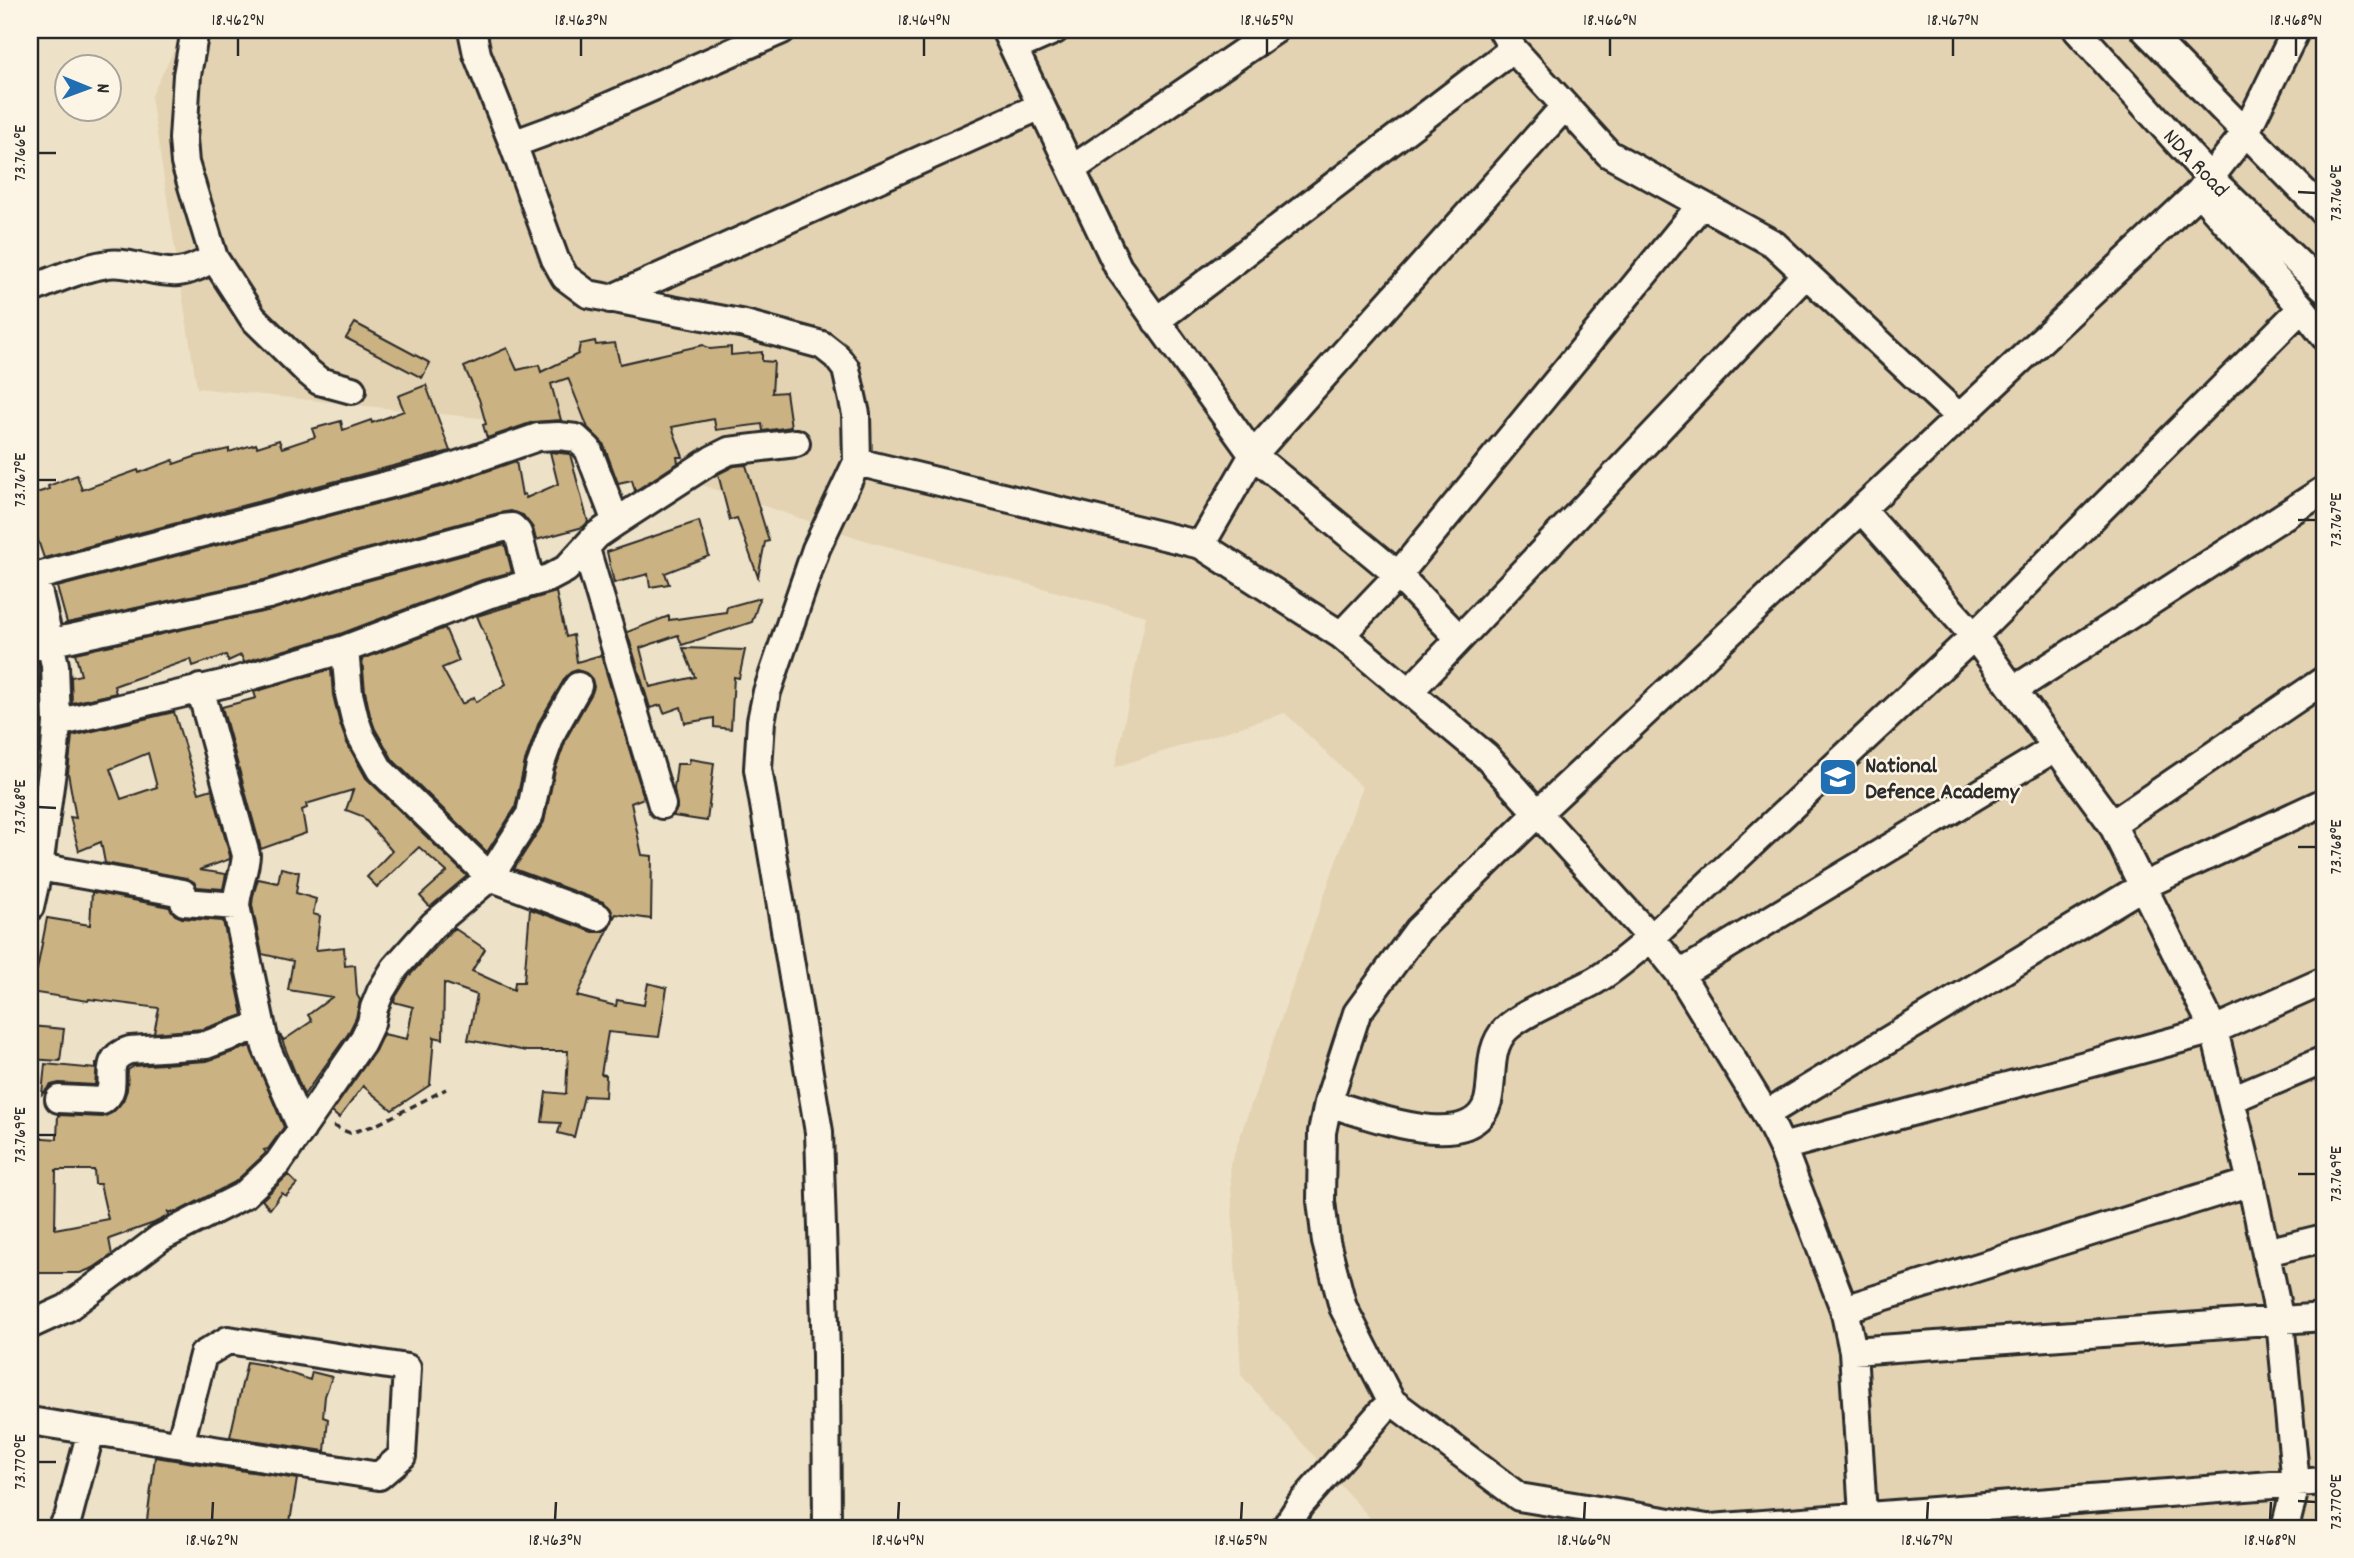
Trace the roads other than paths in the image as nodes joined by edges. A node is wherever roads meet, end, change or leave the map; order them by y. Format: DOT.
graph roads {
  1 [pos="195,30"];
  2 [pos="472,30"];
  3 [pos="782,30"];
  4 [pos="1055,30"];
  5 [pos="1275,30"];
  6 [pos="2077,30"];
  7 [pos="2145,30"];
  8 [pos="2295,30"];
  9 [pos="1009,39"];
  10 [pos="1507,39"];
  11 [pos="1041,106"];
  12 [pos="1565,106"];
  13 [pos="2246,131"];
  14 [pos="513,144"];
  15 [pos="1072,169"];
  16 [pos="2204,184"];
  17 [pos="1701,205"];
  18 [pos="2324,212"];
  19 [pos="214,258"];
  20 [pos="1806,274"];
  21 [pos="2324,288"];
  22 [pos="30,290"];
  23 [pos="610,299"];
  24 [pos="2302,308"];
  25 [pos="1156,321"];
  26 [pos="2324,337"];
  27 [pos="352,390"];
  28 [pos="1959,417"];
  29 [pos="796,443"];
  30 [pos="1253,454"];
  31 [pos="857,462"];
  32 [pos="2324,490"];
  33 [pos="1861,509"];
  34 [pos="616,522"];
  35 [pos="1201,545"];
  36 [pos="586,549"];
  37 [pos="1398,575"];
  38 [pos="30,578"];
  39 [pos="531,583"];
  40 [pos="1341,635"];
  41 [pos="1974,636"];
  42 [pos="1458,638"];
  43 [pos="40,645"];
  44 [pos="345,649"];
  45 [pos="2324,680"];
  46 [pos="578,686"];
  47 [pos="200,688"];
  48 [pos="2015,690"];
  49 [pos="1409,692"];
  50 [pos="57,723"];
  51 [pos="2055,748"];
  52 [pos="2324,802"];
  53 [pos="662,805"];
  54 [pos="1538,813"];
  55 [pos="2112,824"];
  56 [pos="39,867"];
  57 [pos="490,877"];
  58 [pos="2143,886"];
  59 [pos="236,906"];
  60 [pos="30,907"];
  61 [pos="598,917"];
  62 [pos="1651,938"];
  63 [pos="1680,974"];
  64 [pos="2324,981"];
  65 [pos="260,1025"];
  66 [pos="2214,1030"];
  67 [pos="2324,1060"];
  68 [pos="59,1099"];
  69 [pos="2232,1099"];
  70 [pos="1328,1102"];
  71 [pos="1766,1114"];
  72 [pos="308,1121"];
  73 [pos="1782,1147"];
  74 [pos="2251,1182"];
  75 [pos="2324,1238"];
  76 [pos="2266,1252"];
  77 [pos="1844,1309"];
  78 [pos="2324,1317"];
  79 [pos="2280,1321"];
  80 [pos="30,1325"];
  81 [pos="1853,1351"];
  82 [pos="1391,1401"];
  83 [pos="30,1421"];
  84 [pos="91,1431"];
  85 [pos="180,1444"];
  86 [pos="2324,1481"];
  87 [pos="2296,1484"];
  88 [pos="1867,1522"];
  89 [pos="67,1525"];
  90 [pos="827,1528"];
  91 [pos="1285,1528"];
  92 [pos="1709,1528"];
  93 [pos="2285,1528"];
  1 -- 19 [label="street"];
  2 -- 14 [label="street"];
  3 -- 14 [label="street"];
  4 -- 9 [label="street"];
  5 -- 15 [label="street"];
  6 -- 16 [label="street, NDA Road"];
  7 -- 13 [label="street"];
  8 -- 13 [label="street"];
  9 -- 11 [label="street"];
  10 -- 12 [label="street"];
  10 -- 25 [label="street"];
  11 -- 15 [label="street"];
  11 -- 23 [label="street"];
  12 -- 17 [label="street"];
  12 -- 30 [label="street"];
  13 -- 16 [label="street"];
  13 -- 18 [label="street"];
  14 -- 23 [label="street"];
  15 -- 25 [label="street"];
  16 -- 21 [label="street, NDA Road"];
  16 -- 24 [label="street"];
  16 -- 28 [label="street"];
  17 -- 20 [label="street"];
  17 -- 37 [label="street"];
  19 -- 22 [label="street"];
  19 -- 27 [label="street"];
  20 -- 28 [label="street"];
  20 -- 42 [label="street"];
  23 -- 31 [label="street"];
  24 -- 26 [label="street"];
  24 -- 41 [label="street"];
  25 -- 30 [label="street"];
  28 -- 33 [label="street"];
  29 -- 34 [label="street"];
  30 -- 35 [label="street"];
  30 -- 37 [label="street"];
  31 -- 35 [label="street"];
  31 -- 90 [label="street"];
  32 -- 48 [label="street"];
  33 -- 41 [label="street"];
  33 -- 54 [label="street"];
  34 -- 36 [label="street"];
  34 -- 38 [label="street"];
  35 -- 40 [label="street"];
  36 -- 39 [label="street"];
  36 -- 53 [label="street"];
  37 -- 40 [label="street"];
  37 -- 42 [label="street"];
  38 -- 43 [label="street"];
  39 -- 43 [label="street"];
  39 -- 44 [label="street"];
  40 -- 49 [label="street"];
  41 -- 48 [label="street"];
  41 -- 62 [label="street"];
  42 -- 49 [label="street"];
  43 -- 50 [label="street"];
  44 -- 47 [label="street"];
  44 -- 57 [label="street"];
  45 -- 55 [label="street"];
  46 -- 57 [label="street"];
  47 -- 50 [label="street"];
  47 -- 59 [label="street"];
  48 -- 51 [label="street"];
  49 -- 54 [label="street"];
  50 -- 56 [label="street"];
  51 -- 55 [label="street"];
  51 -- 63 [label="street"];
  52 -- 58 [label="street"];
  54 -- 62 [label="street"];
  54 -- 70 [label="street"];
  55 -- 58 [label="street"];
  56 -- 59 [label="street"];
  56 -- 60 [label="street"];
  57 -- 61 [label="street"];
  57 -- 72 [label="street"];
  58 -- 66 [label="street"];
  58 -- 71 [label="street"];
  59 -- 65 [label="street"];
  62 -- 63 [label="street"];
  62 -- 70 [label="street"];
  63 -- 71 [label="street"];
  64 -- 66 [label="street"];
  65 -- 68 [label="street"];
  65 -- 72 [label="street"];
  66 -- 69 [label="street"];
  66 -- 73 [label="street"];
  67 -- 69 [label="street"];
  69 -- 74 [label="street"];
  70 -- 82 [label="street"];
  71 -- 73 [label="street"];
  72 -- 80 [label="street"];
  73 -- 77 [label="street"];
  74 -- 76 [label="street"];
  74 -- 77 [label="street"];
  75 -- 76 [label="street"];
  76 -- 79 [label="street"];
  77 -- 81 [label="street"];
  78 -- 79 [label="street"];
  79 -- 81 [label="street"];
  79 -- 87 [label="street"];
  81 -- 88 [label="street"];
  82 -- 91 [label="street"];
  82 -- 92 [label="street"];
  83 -- 84 [label="street"];
  84 -- 85 [label="street"];
  84 -- 89 [label="street"];
  85 -- 85 [label="street"];
  86 -- 87 [label="street"];
  87 -- 88 [label="street"];
  87 -- 93 [label="street"];
  88 -- 92 [label="street"];
}
